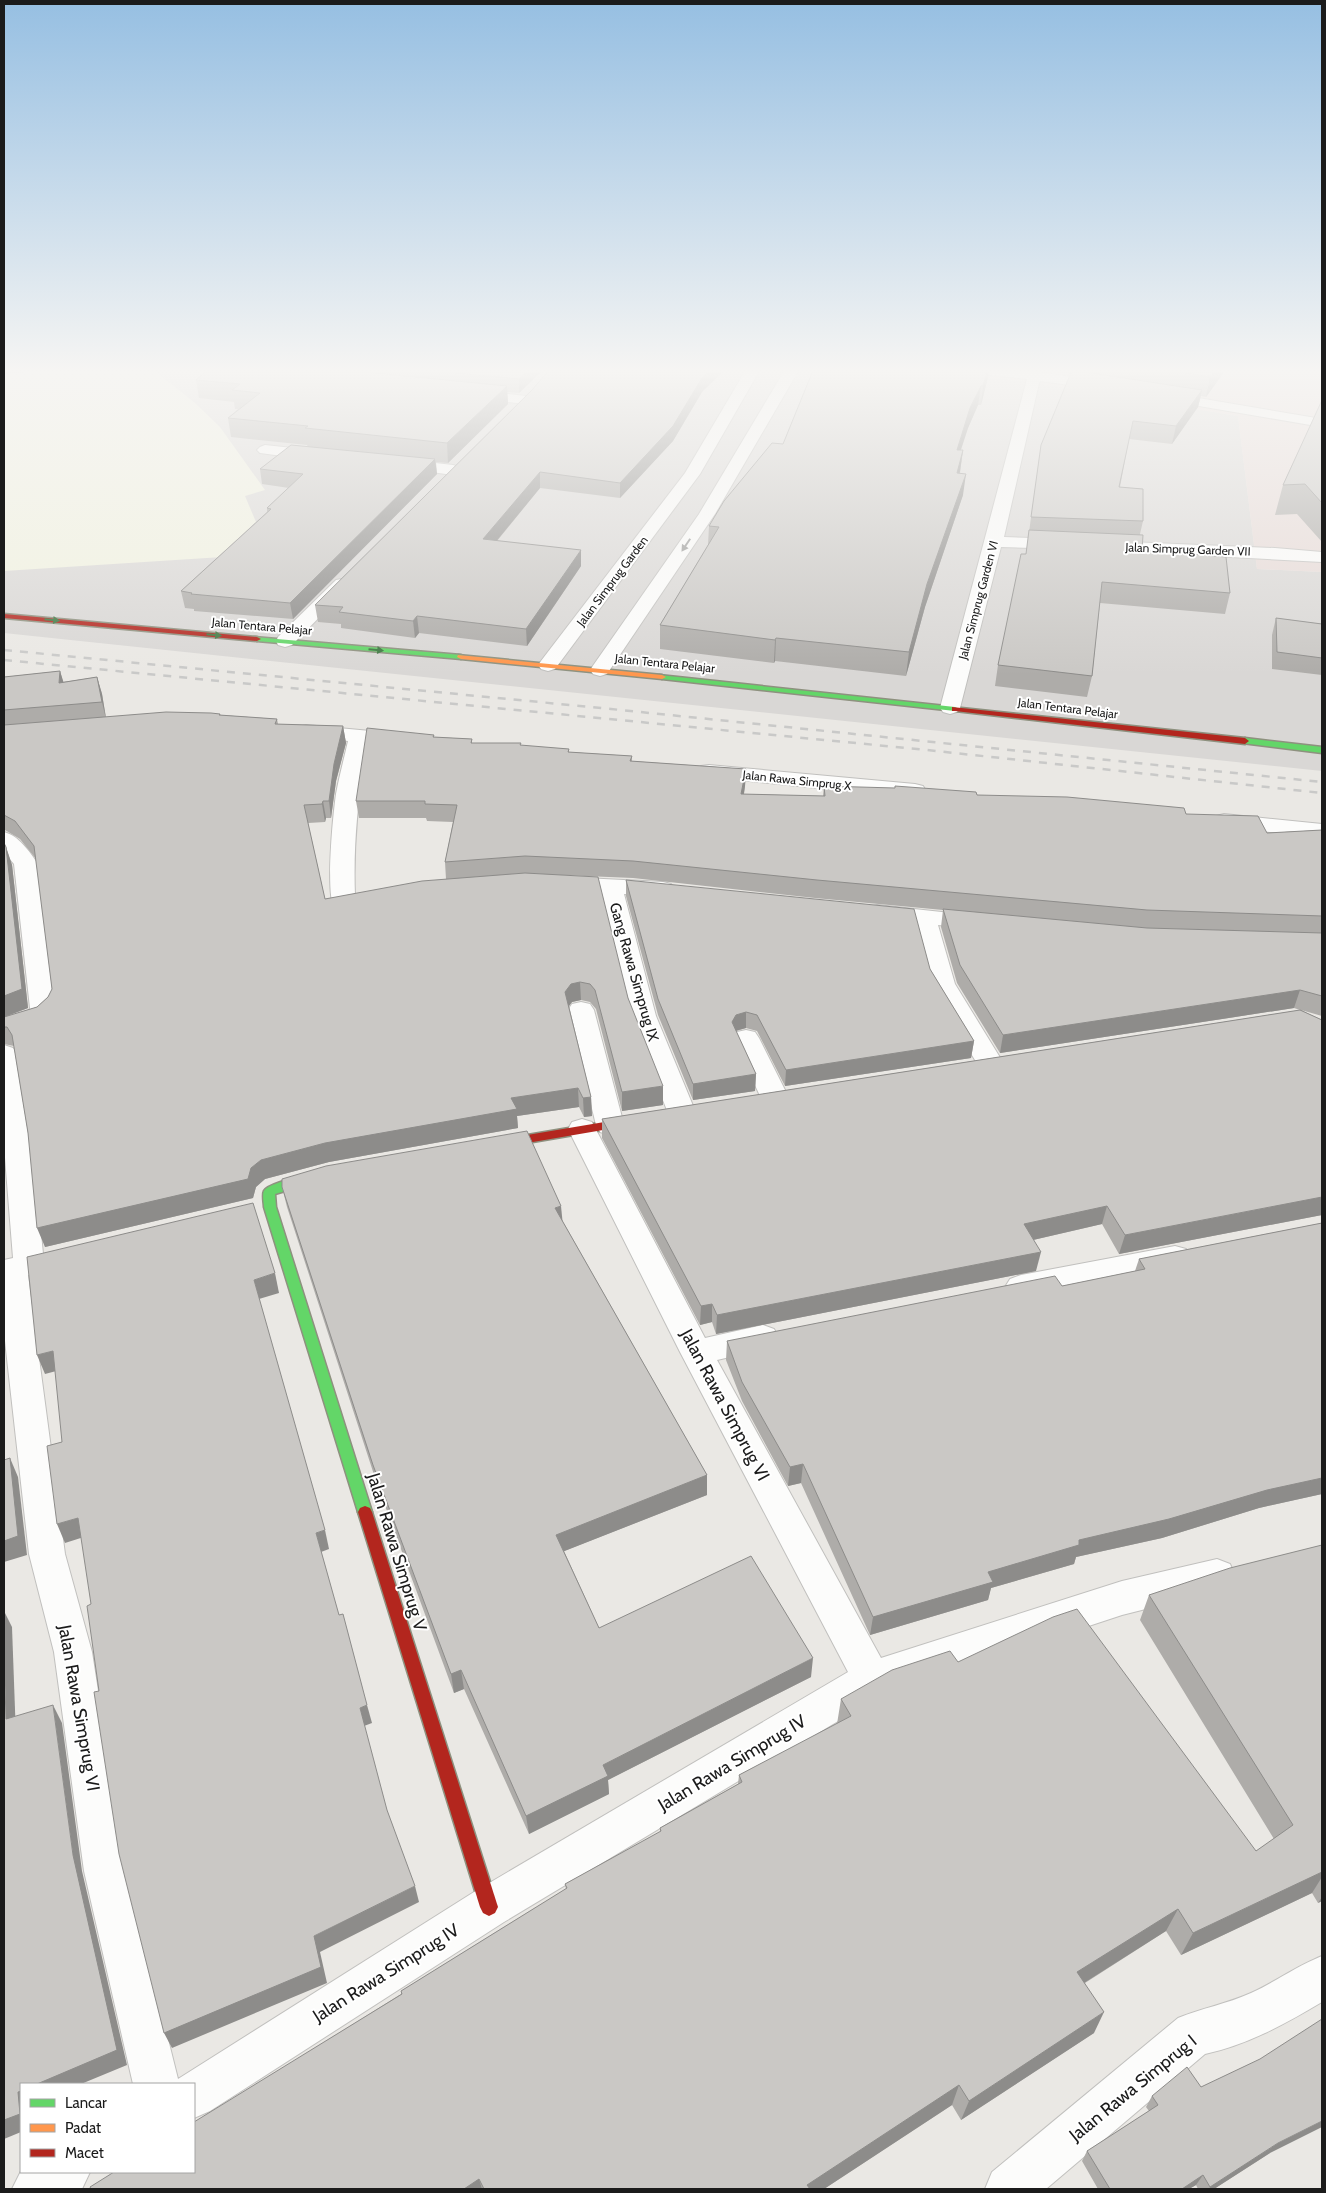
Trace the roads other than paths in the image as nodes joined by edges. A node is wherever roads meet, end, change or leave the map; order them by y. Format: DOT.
graph roads {
  1 [pos="453,470"];
  2 [pos="694,470"];
  3 [pos="733,470"];
  4 [pos="1011,470"];
  5 [pos="692,474"];
  6 [pos="728,479"];
  7 [pos="439,484"];
  8 [pos="687,511"];
  9 [pos="994,542"];
  10 [pos="1322,557"];
  11 [pos="356,570"];
  12 [pos="4,616"];
  13 [pos="285,641"];
  14 [pos="548,665"];
  15 [pos="600,670"];
  16 [pos="950,708"];
  17 [pos="282,728"];
  18 [pos="359,736"];
  19 [pos="427,743"];
  20 [pos="1322,750"];
  21 [pos="689,769"];
  22 [pos="936,793"];
  23 [pos="1203,819"];
  24 [pos="1322,831"];
  25 [pos="4,839"];
  26 [pos="544,883"];
  27 [pos="610,886"];
  28 [pos="685,891"];
  29 [pos="397,895"];
  30 [pos="854,910"];
  31 [pos="924,916"];
  32 [pos="1002,925"];
  33 [pos="581,1010"];
  34 [pos="4,1028"];
  35 [pos="746,1038"];
  36 [pos="4,1054"];
  37 [pos="991,1064"];
  38 [pos="775,1098"];
  39 [pos="682,1113"];
  40 [pos="655,1117"];
  41 [pos="596,1127"];
  42 [pos="485,1146"];
  43 [pos="329,1174"];
  44 [pos="270,1207"];
  45 [pos="241,1214"];
  46 [pos="1205,1251"];
  47 [pos="58,1257"];
  48 [pos="15,1267"];
  49 [pos="989,1293"];
  50 [pos="794,1332"];
  51 [pos="696,1352"];
  52 [pos="1256,1566"];
  53 [pos="872,1678"];
  54 [pos="489,1907"];
  55 [pos="1322,1978"];
  56 [pos="156,2083"];
  57 [pos="195,2094"];
  58 [pos="64,2173"];
  59 [pos="36,2189"];
  60 [pos="1009,2189"];
  1 -- 7 [label="street"];
  2 -- 5 [label="street, Jalan Simprug Garden"];
  3 -- 6 [label="street, Jalan Simprug Garden"];
  4 -- 9 [label="street, Jalan Simprug Garden VI"];
  5 -- 6 [label="street"];
  5 -- 8 [label="street, Jalan Simprug Garden"];
  6 -- 8 [label="street, Jalan Simprug Garden"];
  8 -- 14 [label="street, Jalan Simprug Garden"];
  8 -- 15 [label="street, Jalan Simprug Garden, one-way"];
  9 -- 10 [label="street, Jalan Simprug Garden VII"];
  9 -- 16 [label="street, Jalan Simprug Garden VI"];
  11 -- 13 [label="street"];
  12 -- 13 [label="street, Jalan Tentara Pelajar, one-way"];
  13 -- 14 [label="street, Jalan Tentara Pelajar, one-way"];
  14 -- 15 [label="street, Jalan Tentara Pelajar"];
  15 -- 16 [label="street, Jalan Tentara Pelajar"];
  16 -- 20 [label="street, Jalan Tentara Pelajar"];
  17 -- 18 [label="street"];
  18 -- 19 [label="street"];
  18 -- 29 [label="street"];
  21 -- 22 [label="street, Jalan Rawa Simprug X"];
  23 -- 24 [label="street"];
  25 -- 34 [label="street"];
  26 -- 27 [label="street"];
  27 -- 28 [label="street"];
  27 -- 39 [label="street, Gang Rawa Simprug IX"];
  30 -- 31 [label="street"];
  31 -- 32 [label="street"];
  31 -- 37 [label="street"];
  33 -- 41 [label="street, Jalan Rawa Simprug VI"];
  35 -- 38 [label="street"];
  36 -- 48 [label="street, Jalan Rawa Simprug VI"];
  40 -- 41 [label="street"];
  41 -- 42 [label="street"];
  41 -- 51 [label="street, Jalan Rawa Simprug VI"];
  43 -- 44 [label="street"];
  44 -- 45 [label="street"];
  44 -- 54 [label="street, Jalan Rawa Simprug V"];
  46 -- 49 [label="street"];
  47 -- 48 [label="street"];
  48 -- 56 [label="street, Jalan Rawa Simprug VI"];
  50 -- 51 [label="street"];
  51 -- 53 [label="street, Jalan Rawa Simprug VI"];
  52 -- 53 [label="street, Jalan Rawa Simprug IV"];
  53 -- 54 [label="street, Jalan Rawa Simprug IV"];
  54 -- 57 [label="street, Jalan Rawa Simprug IV"];
  55 -- 60 [label="street, Jalan Rawa Simprug I"];
  58 -- 59 [label="street"];
}
